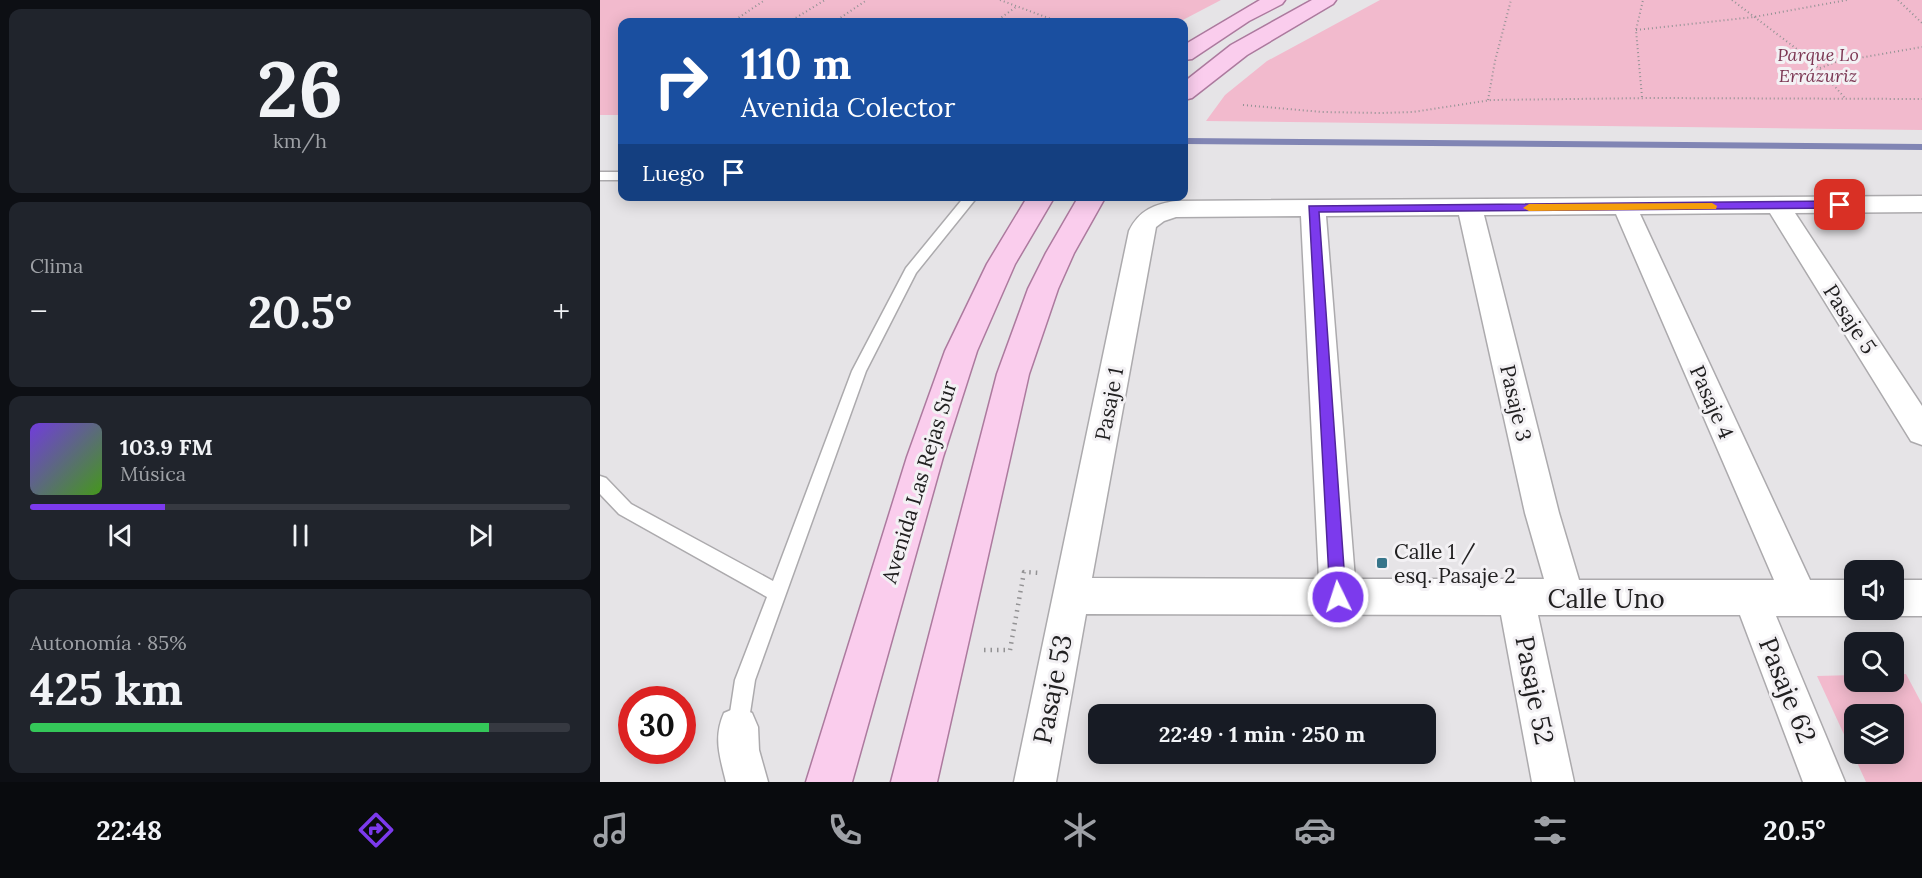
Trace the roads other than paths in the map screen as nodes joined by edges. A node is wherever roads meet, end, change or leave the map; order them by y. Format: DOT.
graph roads {
  1 [pos="1275,0"];
  2 [pos="1326,0"];
  3 [pos="1188,51"];
  4 [pos="1188,90"];
  5 [pos="600,176"];
  6 [pos="618,176"];
  7 [pos="968,201"];
  8 [pos="1039,201"];
  9 [pos="1090,201"];
  10 [pos="1922,204"];
  11 [pos="1778,206"];
  12 [pos="1625,207"];
  13 [pos="1470,208"];
  14 [pos="1313,209"];
  15 [pos="1922,432"];
  16 [pos="600,483"];
  17 [pos="777,593"];
  18 [pos="1070,596"];
  19 [pos="1338,597"];
  20 [pos="1516,597"];
  21 [pos="1567,598"];
  22 [pos="1751,598"];
  23 [pos="1800,598"];
  24 [pos="1844,598"];
  25 [pos="1904,598"];
  26 [pos="1922,598"];
  27 [pos="738,727"];
  28 [pos="747,782"];
  29 [pos="830,782"];
  30 [pos="914,782"];
  31 [pos="1035,782"];
  32 [pos="1553,782"];
  33 [pos="1824,782"];
  1 -- 3 [label="main road"];
  2 -- 4 [label="main road"];
  5 -- 6 [label="lane"];
  7 -- 17 [label="lane"];
  8 -- 29 [label="main road, Avenida Las Rejas Sur"];
  9 -- 30 [label="main road"];
  10 -- 11 [label="street"];
  11 -- 12 [label="street"];
  11 -- 15 [label="street, Pasaje 5"];
  12 -- 13 [label="street"];
  12 -- 23 [label="street, Pasaje 4"];
  13 -- 14 [label="street"];
  13 -- 21 [label="street, Pasaje 3"];
  14 -- 18 [label="street, Pasaje 1"];
  14 -- 19 [label="street"];
  16 -- 17 [label="lane"];
  17 -- 27 [label="lane"];
  18 -- 19 [label="street, Calle Uno"];
  18 -- 31 [label="street, Pasaje 53"];
  19 -- 20 [label="street, Calle Uno"];
  20 -- 21 [label="street, Calle Uno"];
  20 -- 32 [label="street, Pasaje 52"];
  21 -- 22 [label="street, Calle Uno"];
  22 -- 23 [label="street, Calle Uno"];
  22 -- 33 [label="street, Pasaje 62"];
  23 -- 24 [label="street, Calle Uno"];
  25 -- 26 [label="street"];
  27 -- 28 [label="street"];
}
